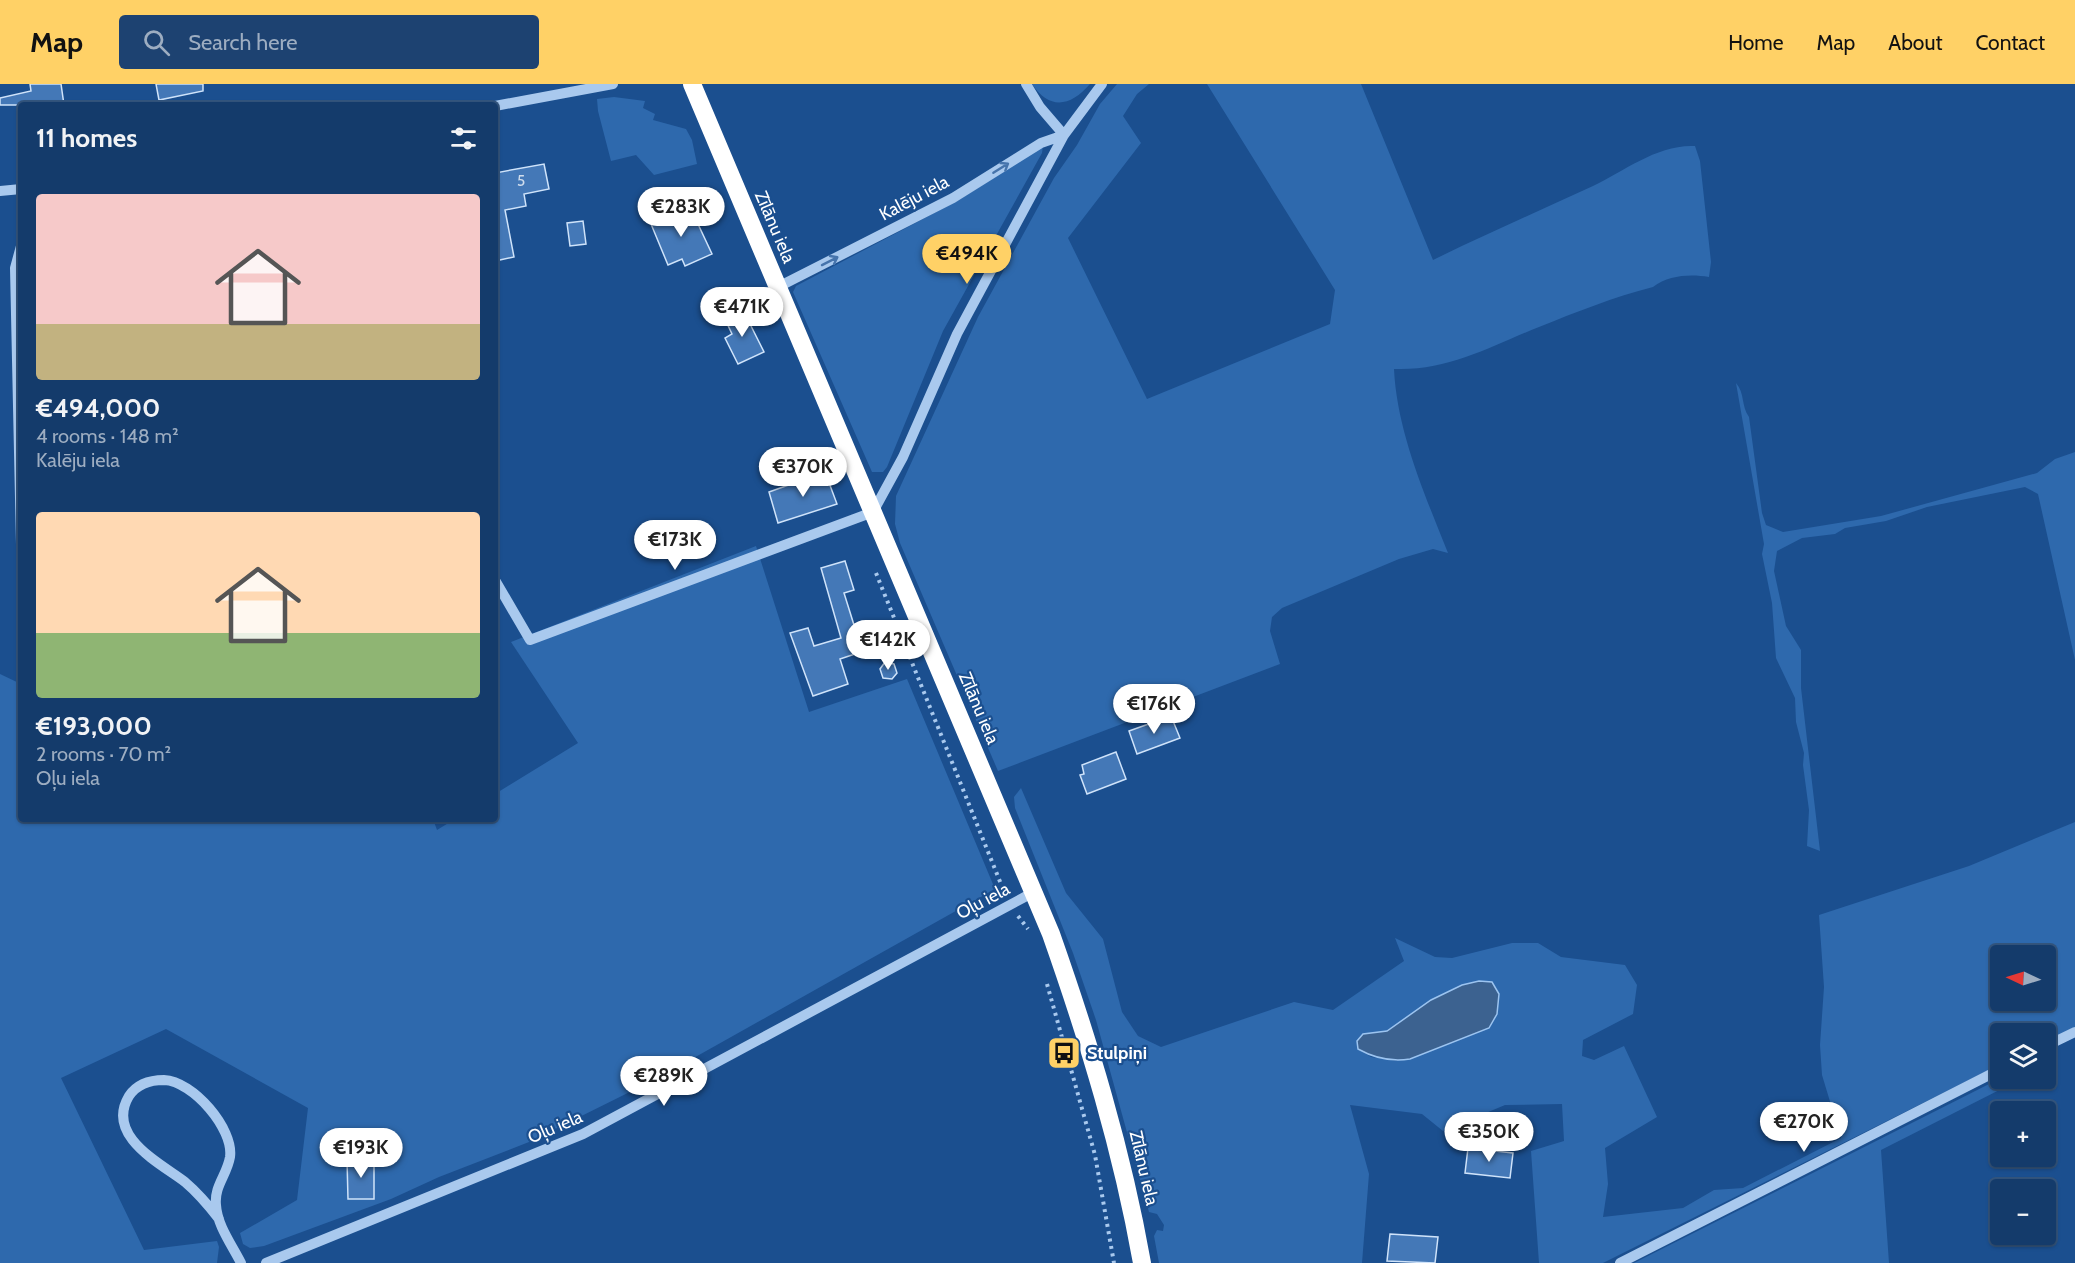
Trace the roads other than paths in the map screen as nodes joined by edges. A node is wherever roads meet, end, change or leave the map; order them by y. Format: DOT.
graph roads {
  1 [pos="613,84"];
  2 [pos="692,84"];
  3 [pos="1026,84"];
  4 [pos="1102,84"];
  5 [pos="498,105"];
  6 [pos="1064,135"];
  7 [pos="18,189"];
  8 [pos="0,190"];
  9 [pos="18,257"];
  10 [pos="778,287"];
  11 [pos="18,406"];
  12 [pos="873,512"];
  13 [pos="498,585"];
  14 [pos="1034,892"];
  15 [pos="2075,1032"];
  16 [pos="2056,1042"];
  17 [pos="1990,1075"];
  18 [pos="219,1219"];
  19 [pos="241,1263"];
  20 [pos="266,1263"];
  21 [pos="1142,1263"];
  22 [pos="1620,1263"];
  1 -- 5 [label="street"];
  2 -- 10 [label="highway, Zīlānu iela"];
  3 -- 6 [label="street"];
  4 -- 6 [label="street"];
  10 -- 6 [label="street, Kalēju iela, one-way"];
  6 -- 12 [label="street"];
  7 -- 8 [label="street"];
  9 -- 11 [label="street"];
  10 -- 12 [label="highway, Zīlānu iela"];
  12 -- 13 [label="street"];
  12 -- 14 [label="highway, Zīlānu iela"];
  14 -- 20 [label="street, Oļu iela"];
  14 -- 21 [label="highway, Zīlānu iela"];
  15 -- 16 [label="street"];
  17 -- 22 [label="street"];
  18 -- 18 [label="street"];
  18 -- 19 [label="street"];
}
